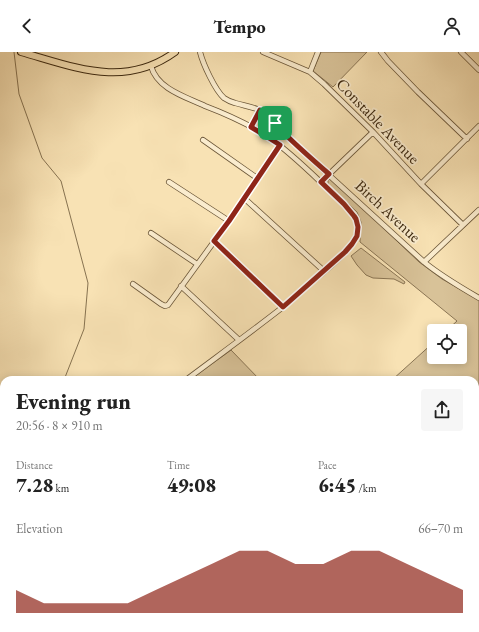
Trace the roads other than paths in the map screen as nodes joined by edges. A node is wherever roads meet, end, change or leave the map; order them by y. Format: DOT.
graph roads {
  1 [pos="175,52"];
  2 [pos="200,52"];
  3 [pos="264,52"];
  4 [pos="318,52"];
  5 [pos="381,52"];
  6 [pos="461,52"];
  7 [pos="24,53"];
  8 [pos="151,66"];
  9 [pos="479,70"];
  10 [pos="310,72"];
  11 [pos="260,110"];
  12 [pos="479,126"];
  13 [pos="251,127"];
  14 [pos="373,132"];
  15 [pos="466,139"];
  16 [pos="203,140"];
  17 [pos="280,145"];
  18 [pos="329,174"];
  19 [pos="257,178"];
  20 [pos="169,182"];
  21 [pos="321,182"];
  22 [pos="421,184"];
  23 [pos="244,198"];
  24 [pos="479,210"];
  25 [pos="229,221"];
  26 [pos="463,225"];
  27 [pos="151,233"];
  28 [pos="214,241"];
  29 [pos="424,262"];
  30 [pos="197,264"];
  31 [pos="324,271"];
  32 [pos="133,284"];
  33 [pos="181,286"];
  34 [pos="479,298"];
  35 [pos="283,307"];
  36 [pos="239,340"];
  37 [pos="191,376"];
  1 -- 8 [label="main road"];
  2 -- 11 [label="street"];
  3 -- 10 [label="street, Constable Avenue"];
  4 -- 10 [label="street"];
  5 -- 15 [label="street"];
  6 -- 9 [label="street"];
  7 -- 8 [label="main road"];
  8 -- 13 [label="street"];
  10 -- 14 [label="street, Constable Avenue"];
  11 -- 13 [label="street"];
  11 -- 18 [label="street, Birch Avenue"];
  12 -- 15 [label="street"];
  13 -- 17 [label="street"];
  14 -- 18 [label="street"];
  14 -- 22 [label="street, Constable Avenue"];
  15 -- 22 [label="street"];
  16 -- 19 [label="street"];
  17 -- 19 [label="street"];
  17 -- 21 [label="street"];
  18 -- 21 [label="street"];
  18 -- 29 [label="street, Birch Avenue"];
  19 -- 23 [label="street"];
  20 -- 25 [label="street"];
  21 -- 31 [label="street"];
  22 -- 26 [label="street, Constable Avenue"];
  23 -- 25 [label="street"];
  23 -- 31 [label="street"];
  24 -- 26 [label="street"];
  25 -- 28 [label="street"];
  26 -- 29 [label="street"];
  27 -- 30 [label="street"];
  28 -- 30 [label="street"];
  28 -- 35 [label="street"];
  29 -- 34 [label="street, Birch Avenue"];
  30 -- 33 [label="street"];
  31 -- 35 [label="street"];
  32 -- 33 [label="street"];
  33 -- 36 [label="street"];
  35 -- 36 [label="street"];
  36 -- 37 [label="street"];
}
